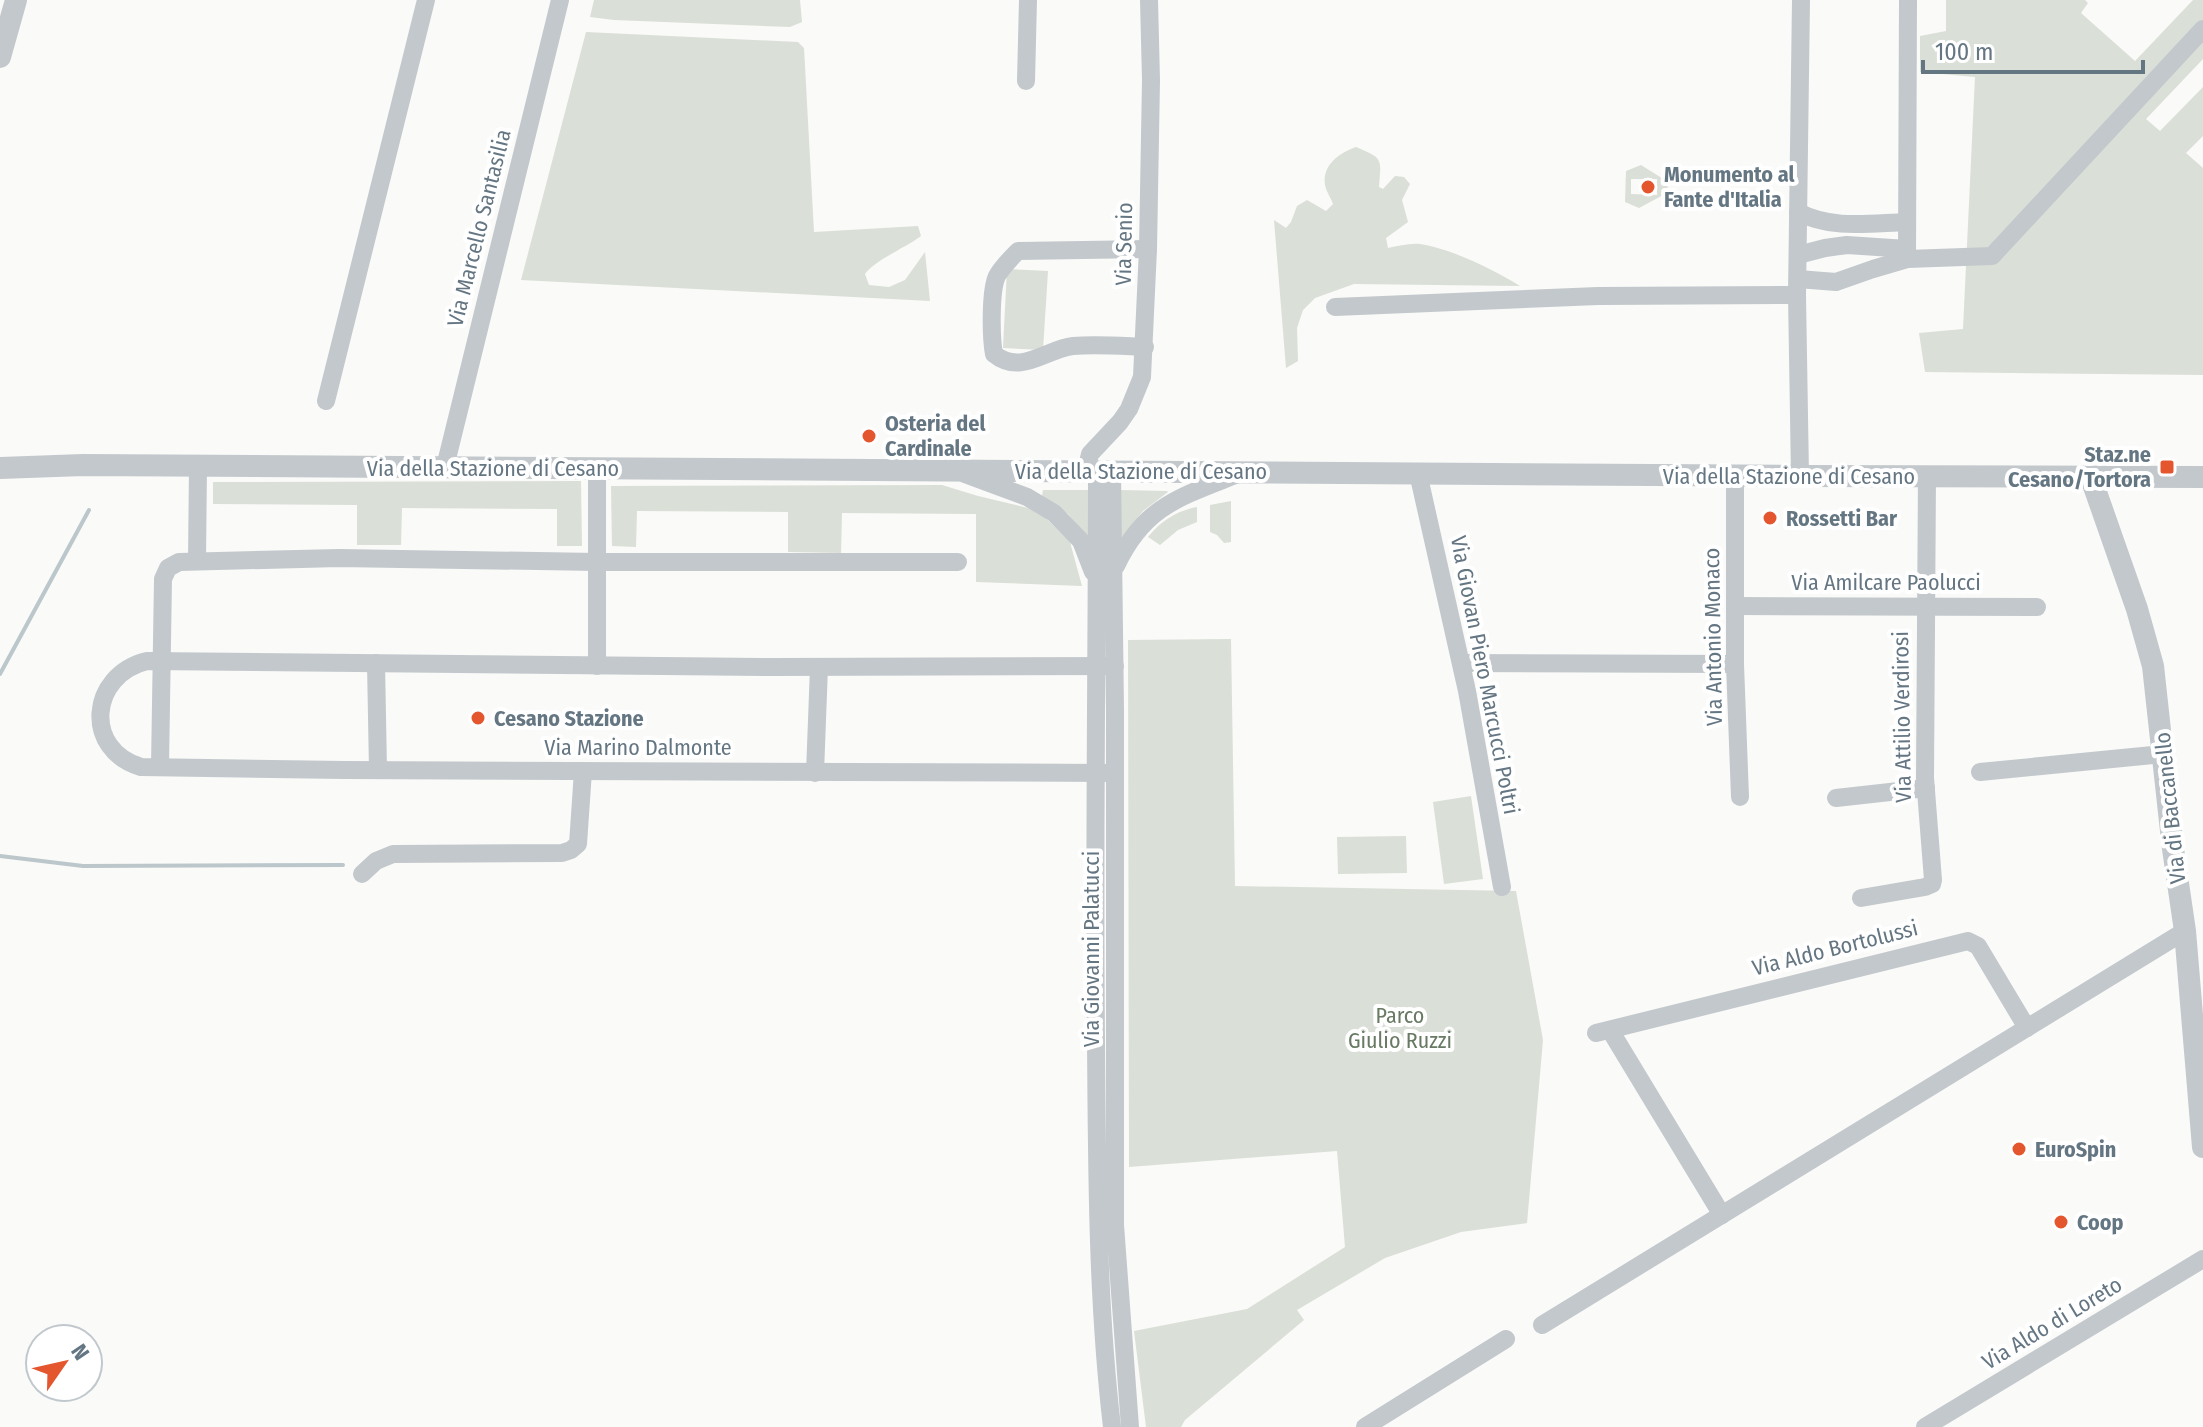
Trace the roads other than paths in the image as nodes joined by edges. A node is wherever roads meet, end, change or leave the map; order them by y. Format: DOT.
graph roads {
  1 [pos="16,0"];
  2 [pos="426,0"];
  3 [pos="560,0"];
  4 [pos="1028,0"];
  5 [pos="1149,0"];
  6 [pos="1801,0"];
  7 [pos="1908,0"];
  8 [pos="2203,29"];
  9 [pos="0,57"];
  10 [pos="1026,81"];
  11 [pos="1798,212"];
  12 [pos="1907,222"];
  13 [pos="1148,249"];
  14 [pos="1907,254"];
  15 [pos="1798,255"];
  16 [pos="1798,287"];
  17 [pos="1335,307"];
  18 [pos="1145,347"];
  19 [pos="326,401"];
  20 [pos="0,455"];
  21 [pos="31,466"];
  22 [pos="198,466"];
  23 [pos="445,467"];
  24 [pos="0,468"];
  25 [pos="597,469"];
  26 [pos="951,469"];
  27 [pos="1098,471"];
  28 [pos="1244,472"];
  29 [pos="1418,473"];
  30 [pos="1735,476"];
  31 [pos="1800,476"];
  32 [pos="1927,476"];
  33 [pos="2203,477"];
  34 [pos="2091,478"];
  35 [pos="197,561"];
  36 [pos="597,562"];
  37 [pos="958,562"];
  38 [pos="1105,577"];
  39 [pos="1735,606"];
  40 [pos="1924,607"];
  41 [pos="2037,607"];
  42 [pos="161,661"];
  43 [pos="376,663"];
  44 [pos="1461,663"];
  45 [pos="1735,664"];
  46 [pos="597,666"];
  47 [pos="819,667"];
  48 [pos="1105,667"];
  49 [pos="2163,754"];
  50 [pos="160,767"];
  51 [pos="378,770"];
  52 [pos="583,771"];
  53 [pos="1106,772"];
  54 [pos="1980,772"];
  55 [pos="815,773"];
  56 [pos="1926,788"];
  57 [pos="1740,797"];
  58 [pos="1836,798"];
  59 [pos="362,874"];
  60 [pos="1502,887"];
  61 [pos="1861,898"];
  62 [pos="2185,931"];
  63 [pos="2196,980"];
  64 [pos="2027,1028"];
  65 [pos="2203,1147"];
  66 [pos="1722,1215"];
  67 [pos="2203,1259"];
  68 [pos="1542,1325"];
  69 [pos="1506,1339"];
  70 [pos="1375,1424"];
  71 [pos="1112,1427"];
  72 [pos="1130,1427"];
  73 [pos="1925,1427"];
  1 -- 9 [label="street"];
  2 -- 19 [label="street"];
  3 -- 23 [label="street, Via Marcello Santasilia"];
  4 -- 10 [label="street"];
  5 -- 13 [label="street, Via Senio"];
  6 -- 11 [label="street"];
  7 -- 12 [label="street"];
  8 -- 14 [label="street"];
  11 -- 12 [label="street"];
  11 -- 15 [label="street"];
  12 -- 14 [label="street"];
  13 -- 18 [label="street, Via Senio"];
  13 -- 18 [label="street"];
  14 -- 15 [label="street"];
  14 -- 16 [label="street"];
  15 -- 16 [label="street"];
  16 -- 17 [label="street"];
  16 -- 31 [label="street"];
  18 -- 27 [label="street, Via Senio"];
  20 -- 21 [label="street, Via della Stazione di Cesano"];
  21 -- 22 [label="street, Via della Stazione di Cesano"];
  21 -- 24 [label="street, Via della Stazione di Cesano"];
  22 -- 23 [label="street, Via della Stazione di Cesano"];
  22 -- 35 [label="street"];
  23 -- 25 [label="street, Via della Stazione di Cesano"];
  25 -- 26 [label="street, Via della Stazione di Cesano"];
  25 -- 36 [label="street"];
  26 -- 27 [label="street, Via della Stazione di Cesano"];
  26 -- 38 [label="street"];
  27 -- 28 [label="street, Via della Stazione di Cesano"];
  27 -- 38 [label="street, Via Giovanni Palatucci"];
  28 -- 29 [label="street, Via della Stazione di Cesano"];
  28 -- 38 [label="street"];
  29 -- 30 [label="street, Via della Stazione di Cesano"];
  29 -- 44 [label="street, Via Giovan Piero Marcucci Poltri"];
  30 -- 31 [label="street, Via della Stazione di Cesano"];
  30 -- 39 [label="street, Via Antonio Monaco"];
  31 -- 32 [label="street, Via della Stazione di Cesano"];
  32 -- 34 [label="street, Via della Stazione di Cesano"];
  32 -- 40 [label="street, Via Attilio Verdirosi"];
  33 -- 34 [label="street, Via della Stazione di Cesano"];
  34 -- 49 [label="street, Via di Baccanello"];
  35 -- 36 [label="street"];
  35 -- 42 [label="street"];
  36 -- 37 [label="street"];
  36 -- 46 [label="street"];
  38 -- 48 [label="street, Via Giovanni Palatucci"];
  39 -- 40 [label="street, Via Amilcare Paolucci"];
  39 -- 45 [label="street, Via Antonio Monaco"];
  40 -- 41 [label="street, Via Amilcare Paolucci"];
  40 -- 56 [label="street, Via Attilio Verdirosi"];
  42 -- 43 [label="street, Via Marino Dalmonte"];
  42 -- 50 [label="street"];
  42 -- 50 [label="street, Via Marino Dalmonte"];
  43 -- 46 [label="street, Via Marino Dalmonte"];
  43 -- 51 [label="street"];
  44 -- 45 [label="street"];
  44 -- 60 [label="street, Via Giovan Piero Marcucci Poltri"];
  45 -- 57 [label="street, Via Antonio Monaco"];
  46 -- 47 [label="street, Via Marino Dalmonte"];
  47 -- 48 [label="street, Via Marino Dalmonte"];
  47 -- 55 [label="street"];
  48 -- 53 [label="street, Via Giovanni Palatucci"];
  49 -- 54 [label="street"];
  49 -- 62 [label="street, Via di Baccanello"];
  50 -- 51 [label="street, Via Marino Dalmonte"];
  51 -- 52 [label="street, Via Marino Dalmonte"];
  52 -- 55 [label="street, Via Marino Dalmonte"];
  52 -- 59 [label="street"];
  53 -- 55 [label="street, Via Marino Dalmonte"];
  53 -- 71 [label="street, Via Giovanni Palatucci"];
  53 -- 72 [label="street, Via Giovanni Palatucci"];
  56 -- 58 [label="street"];
  56 -- 61 [label="street, Via Attilio Verdirosi"];
  62 -- 63 [label="street, Via di Baccanello"];
  62 -- 64 [label="street"];
  63 -- 65 [label="street, Via di Baccanello"];
  64 -- 66 [label="street"];
  64 -- 66 [label="street, Via Aldo Bortolussi"];
  66 -- 68 [label="street"];
  67 -- 73 [label="street, Via Aldo di Loreto"];
  69 -- 70 [label="street"];
}
